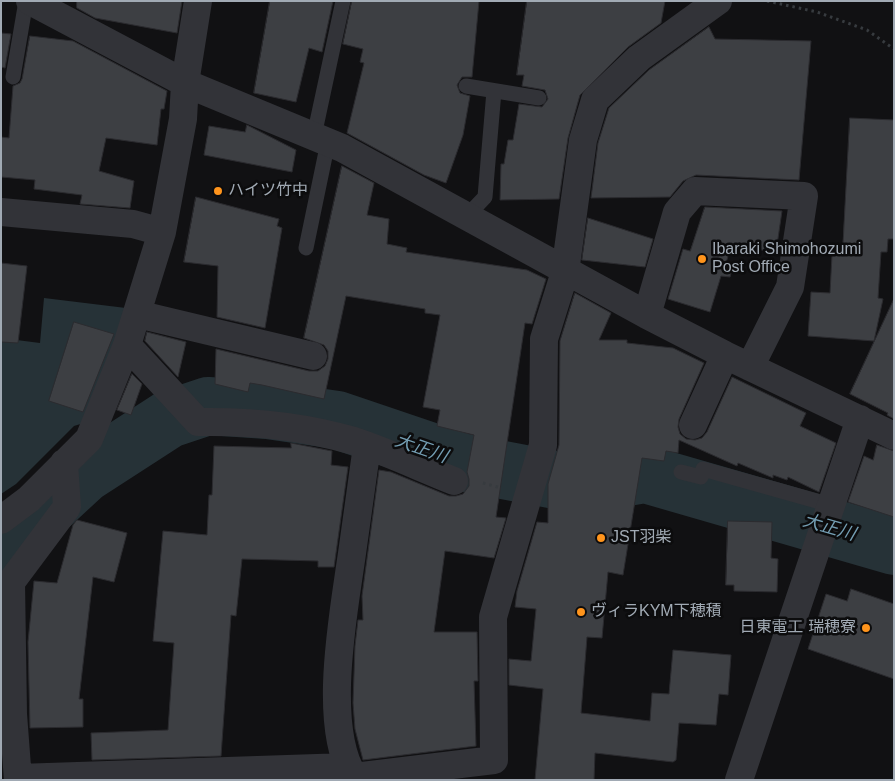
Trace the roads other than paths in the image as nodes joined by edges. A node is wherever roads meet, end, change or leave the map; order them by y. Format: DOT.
graph roads {
  1 [pos="28,1"];
  2 [pos="198,1"];
  3 [pos="343,1"];
  4 [pos="718,1"];
  5 [pos="13,77"];
  6 [pos="186,83"];
  7 [pos="466,86"];
  8 [pos="494,90"];
  9 [pos="539,98"];
  10 [pos="321,139"];
  11 [pos="1,212"];
  12 [pos="466,217"];
  13 [pos="162,232"];
  14 [pos="306,248"];
  15 [pos="565,272"];
  16 [pos="137,314"];
  17 [pos="647,315"];
  18 [pos="127,345"];
  19 [pos="725,355"];
  20 [pos="313,356"];
  21 [pos="750,367"];
  22 [pos="860,419"];
  23 [pos="693,425"];
  24 [pos="894,436"];
  25 [pos="367,446"];
  26 [pos="65,470"];
  27 [pos="681,472"];
  28 [pos="454,481"];
  29 [pos="831,505"];
  30 [pos="1,520"];
  31 [pos="352,775"];
  32 [pos="18,779"];
  33 [pos="738,780"];
  1 -- 5 [label="lane"];
  1 -- 6 [label="street"];
  2 -- 6 [label="street"];
  3 -- 10 [label="lane"];
  4 -- 15 [label="street"];
  6 -- 10 [label="street"];
  6 -- 13 [label="street"];
  7 -- 8 [label="lane"];
  8 -- 9 [label="lane"];
  8 -- 12 [label="lane"];
  10 -- 12 [label="street"];
  10 -- 14 [label="lane"];
  11 -- 13 [label="street"];
  12 -- 15 [label="street"];
  13 -- 16 [label="street"];
  15 -- 17 [label="street"];
  15 -- 31 [label="street"];
  16 -- 18 [label="street"];
  16 -- 20 [label="street"];
  17 -- 19 [label="street"];
  17 -- 21 [label="street"];
  18 -- 25 [label="street"];
  18 -- 26 [label="street"];
  19 -- 21 [label="street"];
  19 -- 23 [label="street"];
  21 -- 22 [label="street"];
  22 -- 24 [label="street"];
  22 -- 29 [label="street"];
  25 -- 28 [label="street"];
  25 -- 31 [label="street"];
  26 -- 30 [label="street"];
  26 -- 32 [label="street"];
  27 -- 29 [label="lane"];
  29 -- 33 [label="street"];
  31 -- 32 [label="street"];
}
